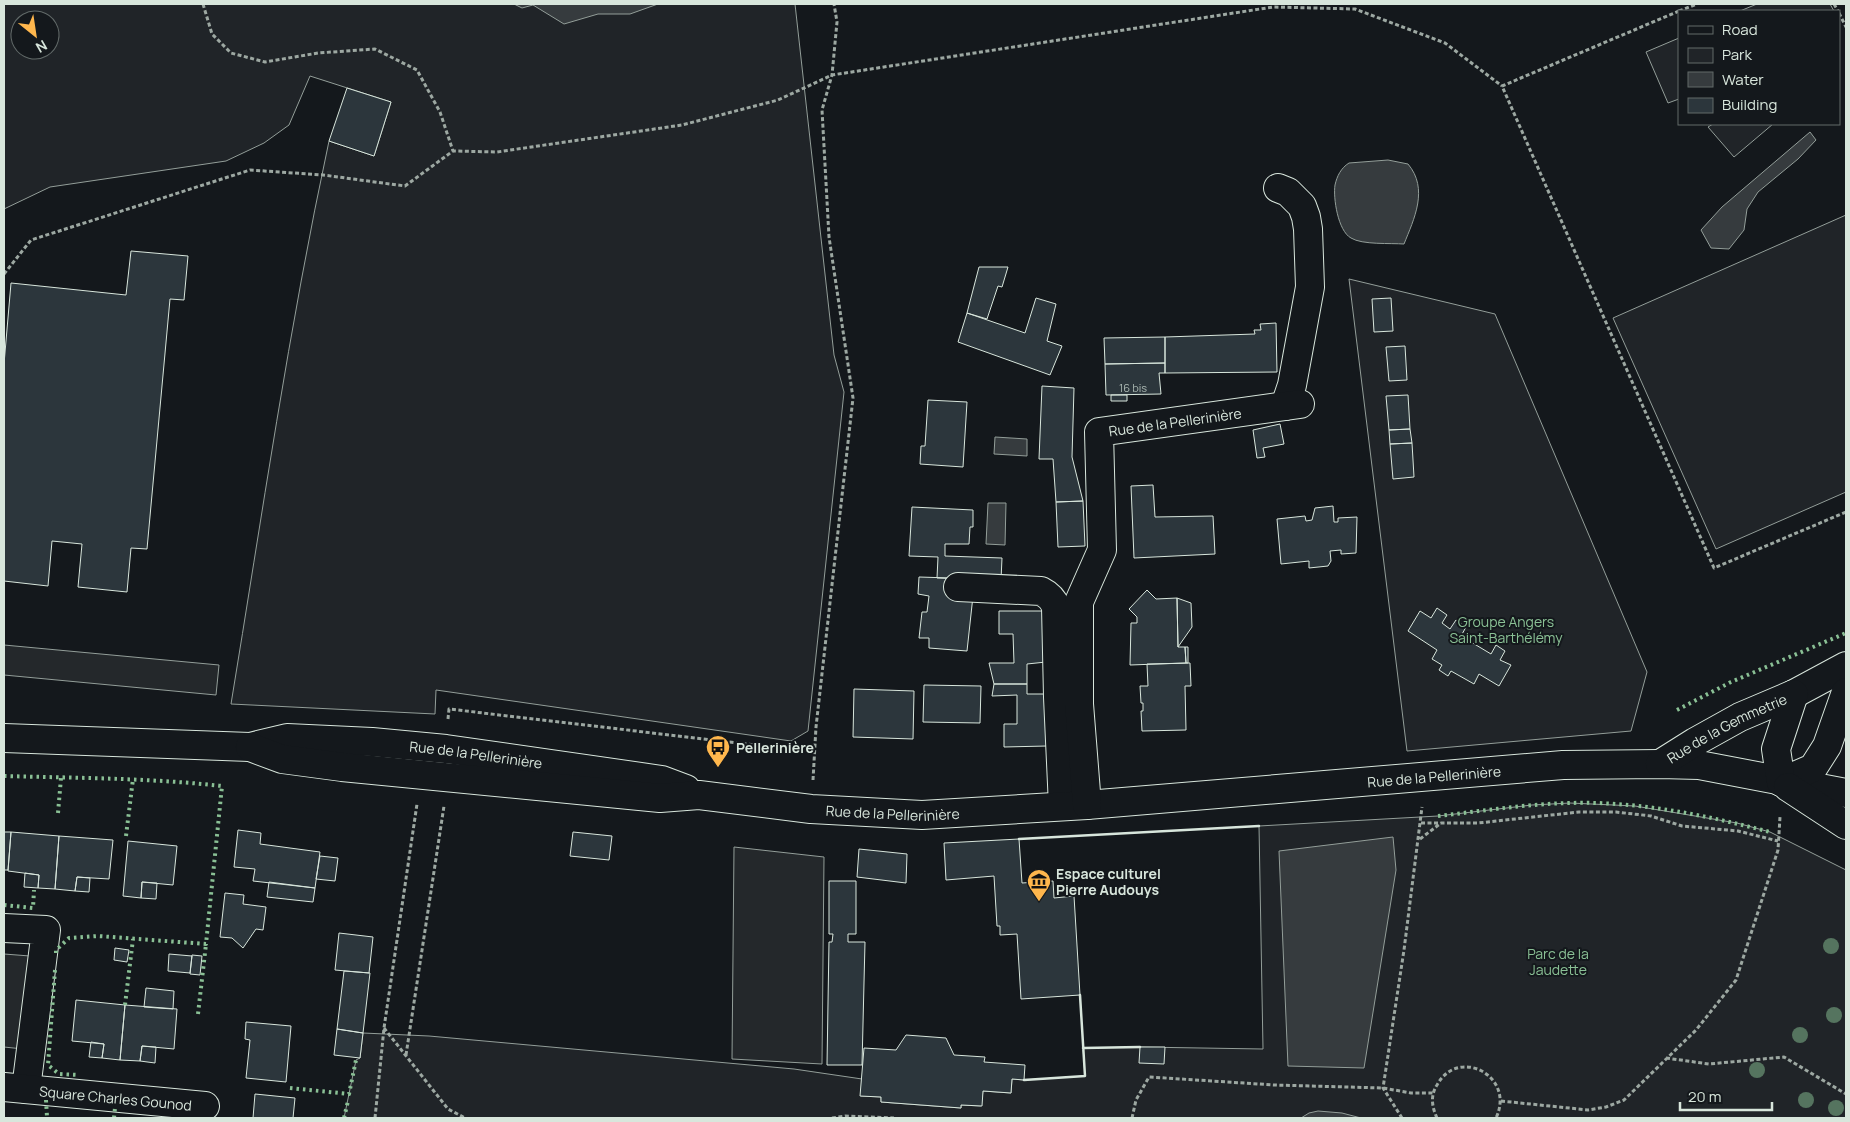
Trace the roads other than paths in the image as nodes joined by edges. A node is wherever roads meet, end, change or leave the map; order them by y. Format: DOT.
graph roads {
  1 [pos="1278,188"];
  2 [pos="958,587"];
  3 [pos="1846,666"];
  4 [pos="1846,692"];
  5 [pos="1794,694"];
  6 [pos="4,738"];
  7 [pos="1827,746"];
  8 [pos="1660,764"];
  9 [pos="1781,782"];
  10 [pos="1846,793"];
  11 [pos="1075,806"];
  12 [pos="1846,825"];
  13 [pos="4,928"];
  14 [pos="15,1088"];
  15 [pos="205,1106"];
  1 -- 11 [label="street, Rue de la Pellerinière"];
  2 -- 11 [label="street"];
  3 -- 5 [label="street, Rue de la Gemmetrie"];
  4 -- 7 [label="street"];
  5 -- 8 [label="street, Rue de la Gemmetrie"];
  5 -- 9 [label="street, Rue de la Gemmetrie"];
  6 -- 11 [label="street, Rue de la Pellerinière"];
  7 -- 9 [label="street"];
  7 -- 10 [label="street"];
  8 -- 9 [label="street, Rue de la Pellerinière"];
  8 -- 11 [label="street, Rue de la Pellerinière"];
  9 -- 10 [label="street, Rue de la Pellerinière"];
  9 -- 12 [label="street"];
  13 -- 14 [label="street, Square Charles Gounod"];
  14 -- 15 [label="street, Square Charles Gounod"];
}
